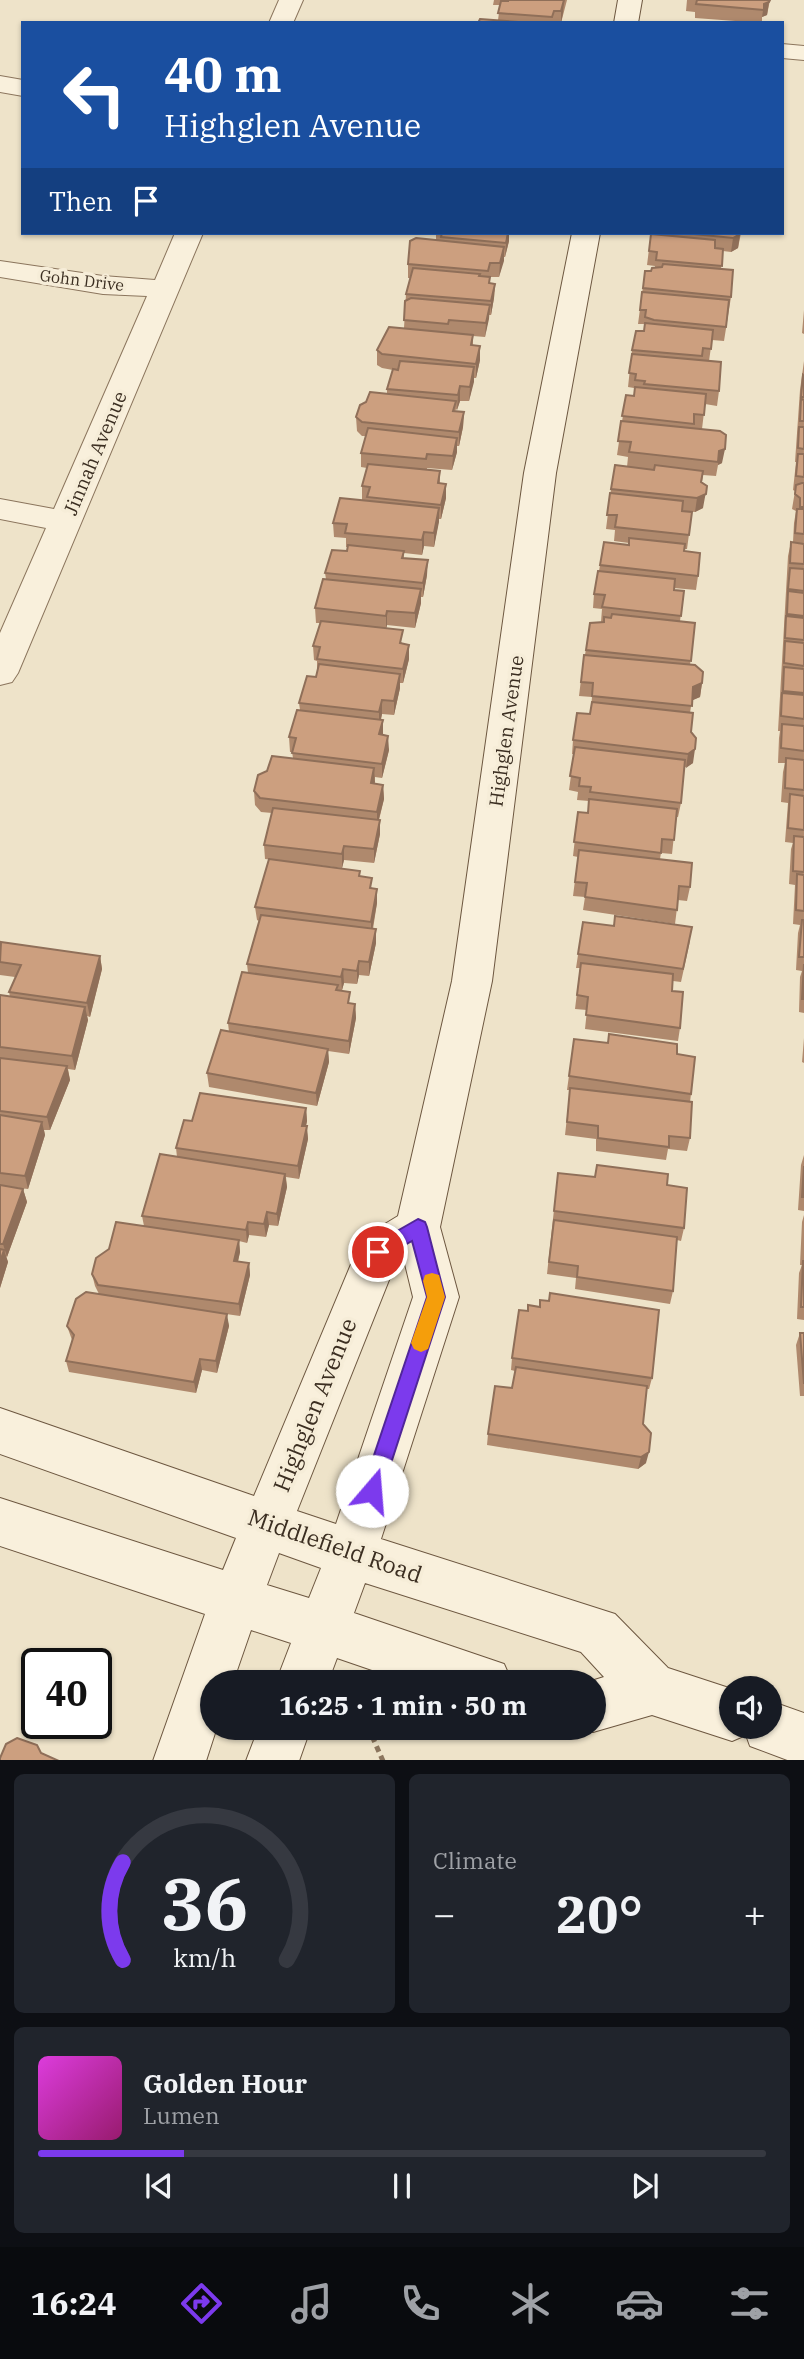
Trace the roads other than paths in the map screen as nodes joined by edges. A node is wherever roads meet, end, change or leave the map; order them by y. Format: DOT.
graph roads {
  1 [pos="291,0"];
  2 [pos="630,0"];
  3 [pos="282,21"];
  4 [pos="626,21"];
  5 [pos="784,51"];
  6 [pos="804,52"];
  7 [pos="0,84"];
  8 [pos="21,88"];
  9 [pos="188,235"];
  10 [pos="586,235"];
  11 [pos="0,269"];
  12 [pos="165,289"];
  13 [pos="0,509"];
  14 [pos="66,522"];
  15 [pos="0,673"];
  16 [pos="418,1227"];
  17 [pos="0,1431"];
  18 [pos="0,1522"];
  19 [pos="266,1523"];
  20 [pos="351,1554"];
  21 [pos="235,1601"];
  22 [pos="322,1630"];
  23 [pos="307,1670"];
  24 [pos="448,1670"];
  25 [pos="652,1689"];
  26 [pos="606,1702"];
  27 [pos="719,1711"];
  28 [pos="782,1731"];
  29 [pos="804,1739"];
  30 [pos="280,1740"];
  31 [pos="179,1760"];
  32 [pos="272,1760"];
  1 -- 3 [label="street"];
  2 -- 4 [label="street"];
  5 -- 6 [label="street"];
  7 -- 8 [label="street"];
  9 -- 12 [label="street, Jinnah Avenue"];
  10 -- 16 [label="street, Highglen Avenue"];
  11 -- 12 [label="street, Gohn Drive"];
  12 -- 14 [label="street, Jinnah Avenue"];
  13 -- 14 [label="street"];
  14 -- 15 [label="street, Jinnah Avenue"];
  16 -- 19 [label="street, Highglen Avenue"];
  16 -- 20 [label="street, Highglen Avenue"];
  17 -- 19 [label="street, Middlefield Road"];
  18 -- 21 [label="street"];
  19 -- 20 [label="street, Middlefield Road"];
  19 -- 21 [label="street, Highglen Avenue"];
  20 -- 22 [label="street, Highglen Avenue"];
  20 -- 25 [label="street, Middlefield Road"];
  21 -- 22 [label="street"];
  21 -- 31 [label="street, Highglen Avenue"];
  22 -- 23 [label="street, Highglen Avenue"];
  22 -- 24 [label="street"];
  25 -- 26 [label="street"];
  25 -- 27 [label="street, Middlefield Road"];
  28 -- 29 [label="street"];
  30 -- 32 [label="street"];
}
